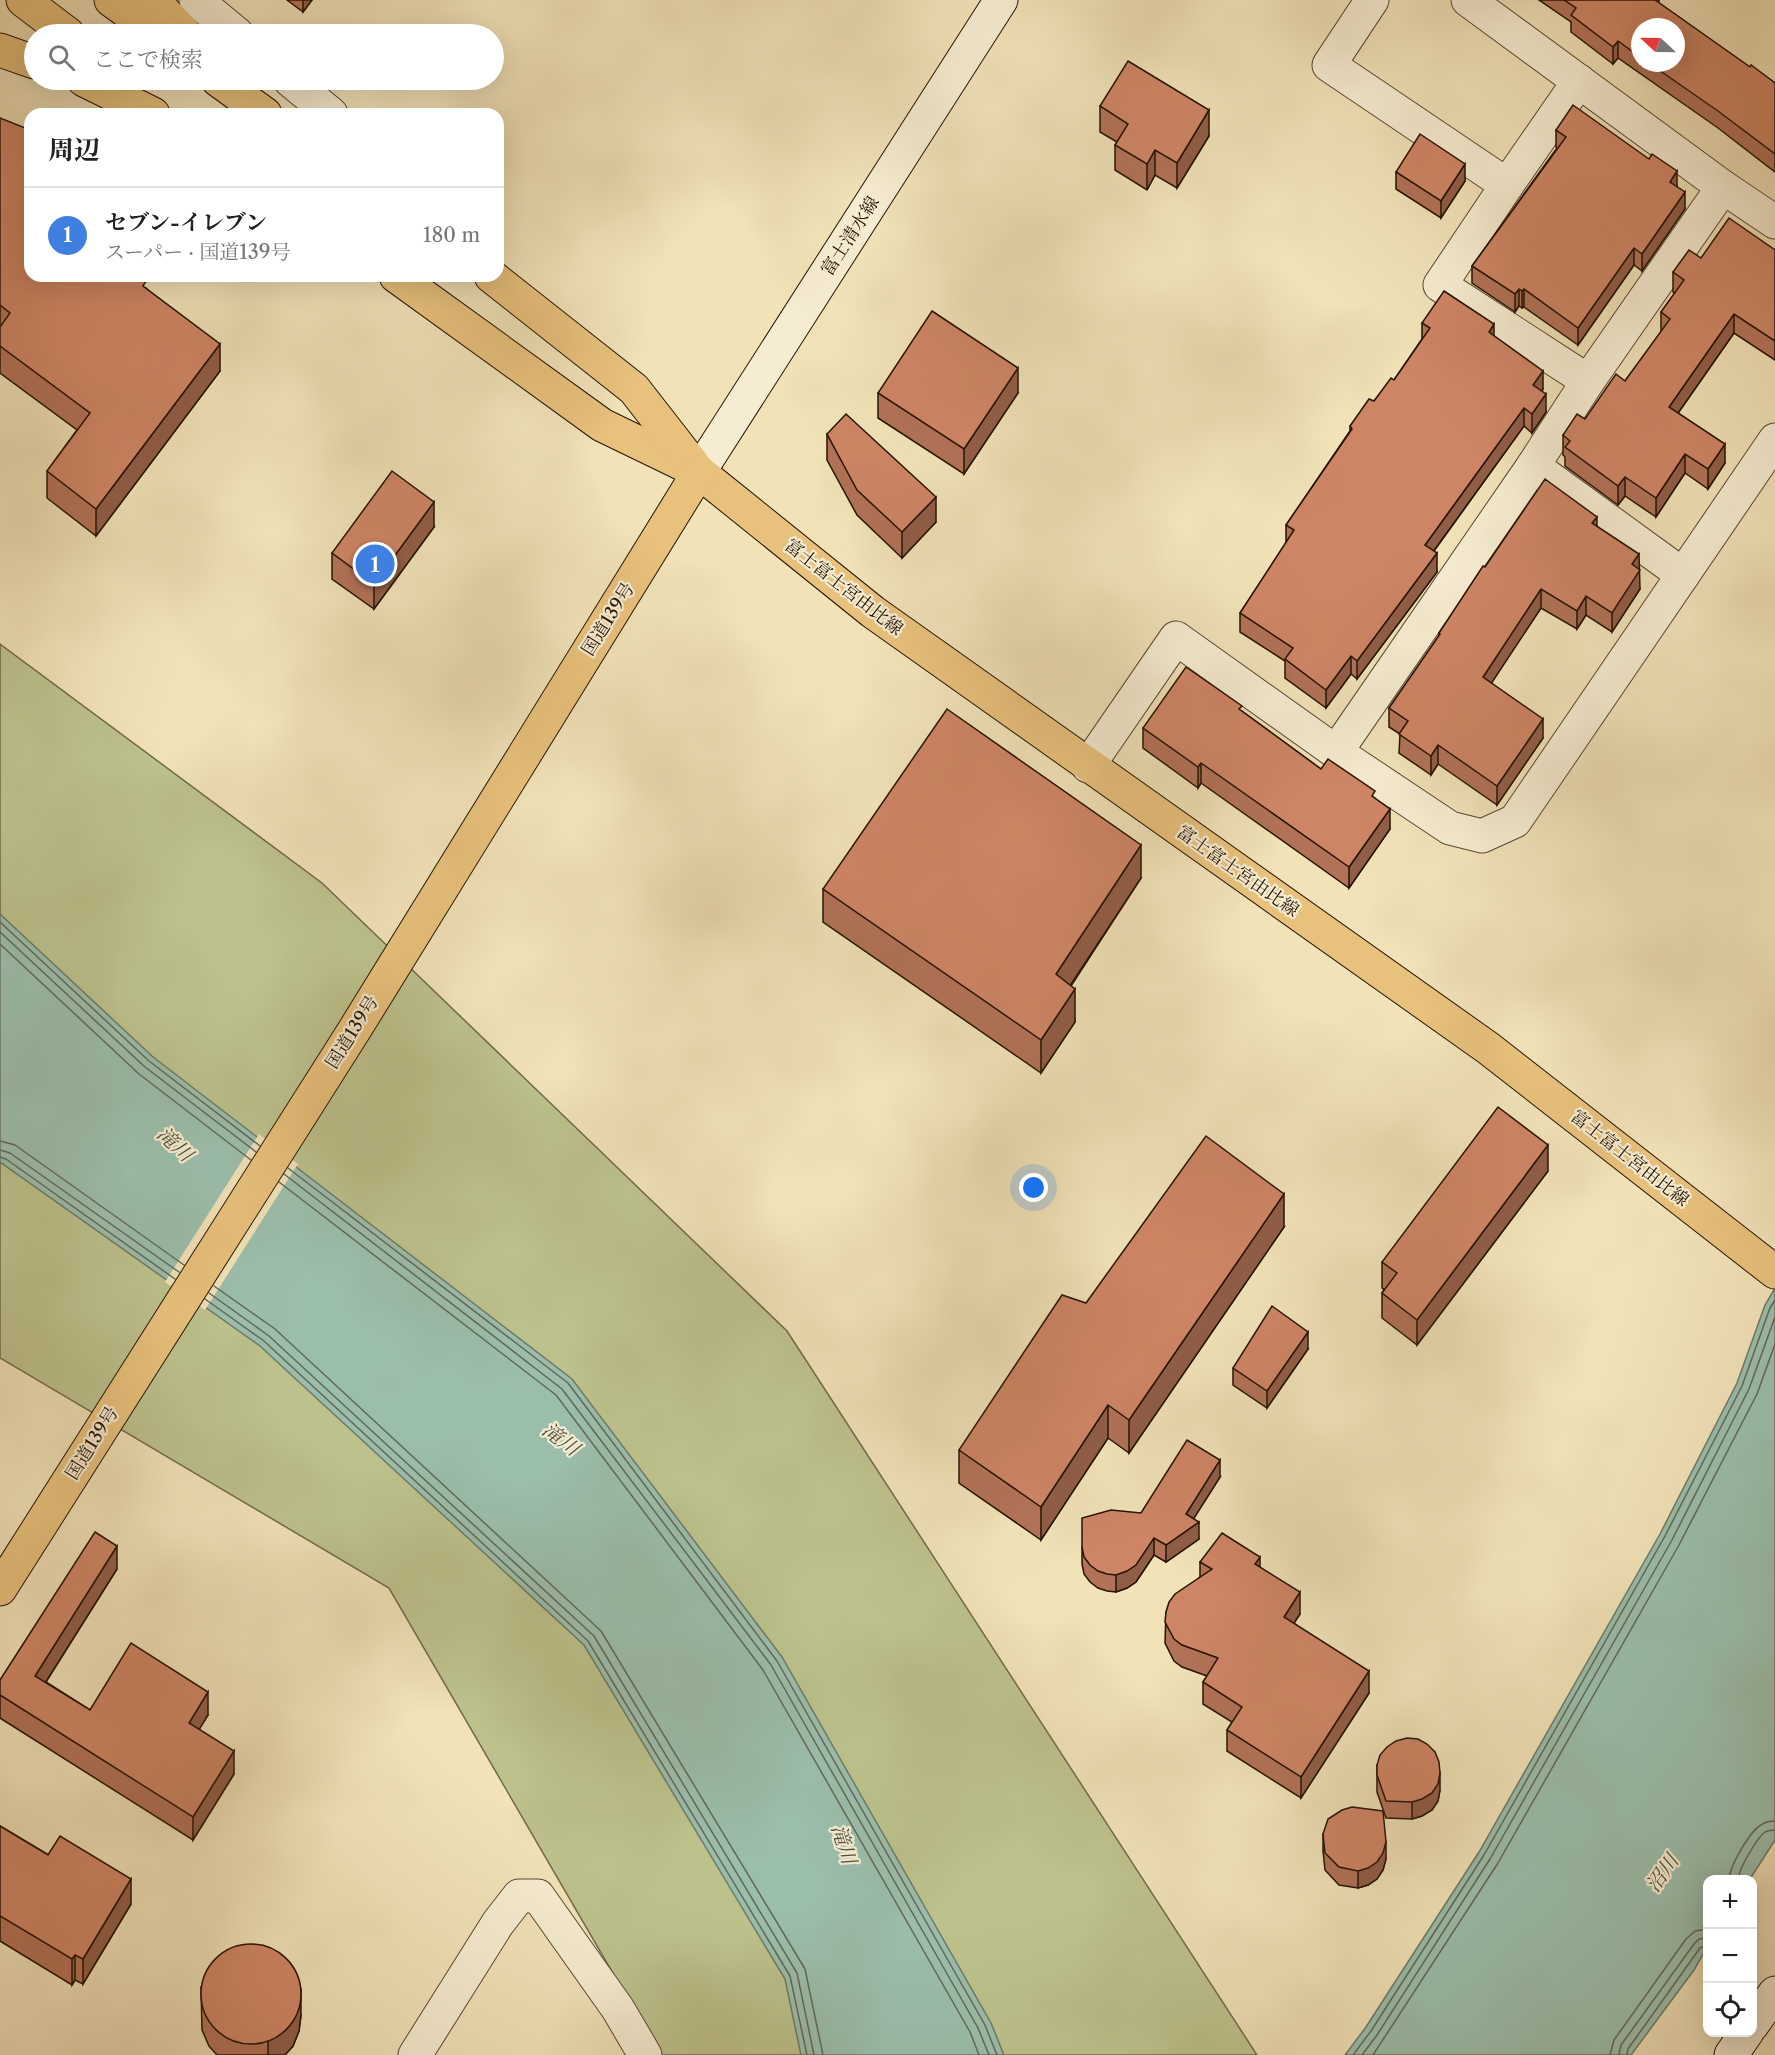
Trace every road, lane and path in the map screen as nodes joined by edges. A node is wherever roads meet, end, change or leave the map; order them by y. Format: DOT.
graph roads {
  1 [pos="23,0"];
  2 [pos="111,0"];
  3 [pos="153,0"];
  4 [pos="196,0"];
  5 [pos="1001,0"];
  6 [pos="1372,0"];
  7 [pos="1468,0"];
  8 [pos="55,24"];
  9 [pos="144,24"];
  10 [pos="176,24"];
  11 [pos="225,24"];
  12 [pos="0,50"];
  13 [pos="24,58"];
  14 [pos="1579,81"];
  15 [pos="104,90"];
  16 [pos="141,90"];
  17 [pos="233,90"];
  18 [pos="302,90"];
  19 [pos="247,99"];
  20 [pos="141,108"];
  21 [pos="165,108"];
  22 [pos="324,108"];
  23 [pos="1507,185"];
  24 [pos="1723,187"];
  25 [pos="1775,222"];
  26 [pos="404,282"];
  27 [pos="500,282"];
  28 [pos="1588,381"];
  29 [pos="1775,440"];
  30 [pos="1533,466"];
  31 [pos="699,472"];
  32 [pos="1683,575"];
  33 [pos="1336,752"];
  34 [pos="1088,766"];
  35 [pos="1775,1272"];
  36 [pos="0,1589"];
  37 [pos="1775,1993"];
  38 [pos="1757,2018"];
  39 [pos="1744,2037"];
  40 [pos="415,2055"];
  41 [pos="645,2055"];
  42 [pos="1731,2055"];
  1 -- 8 [label="main road"];
  2 -- 9 [label="main road"];
  3 -- 10 [label="main road"];
  4 -- 11 [label="street"];
  5 -- 31 [label="street, 富士清水線"];
  6 -- 23 [label="street"];
  7 -- 14 [label="street"];
  12 -- 13 [label="main road"];
  14 -- 23 [label="street"];
  14 -- 24 [label="street"];
  15 -- 20 [label="main road"];
  16 -- 21 [label="main road"];
  17 -- 19 [label="main road"];
  18 -- 22 [label="street"];
  23 -- 28 [label="street"];
  24 -- 25 [label="street"];
  24 -- 28 [label="street"];
  26 -- 31 [label="main road"];
  27 -- 31 [label="main road"];
  28 -- 30 [label="street"];
  29 -- 32 [label="street"];
  30 -- 32 [label="street"];
  30 -- 33 [label="street"];
  31 -- 34 [label="main road, 富士富士宮由比線"];
  31 -- 36 [label="main road, 国道139号"];
  32 -- 33 [label="street"];
  33 -- 34 [label="street"];
  34 -- 35 [label="main road, 富士富士宮由比線"];
  37 -- 38 [label="street"];
  39 -- 42 [label="street"];
  40 -- 41 [label="street"];
}
